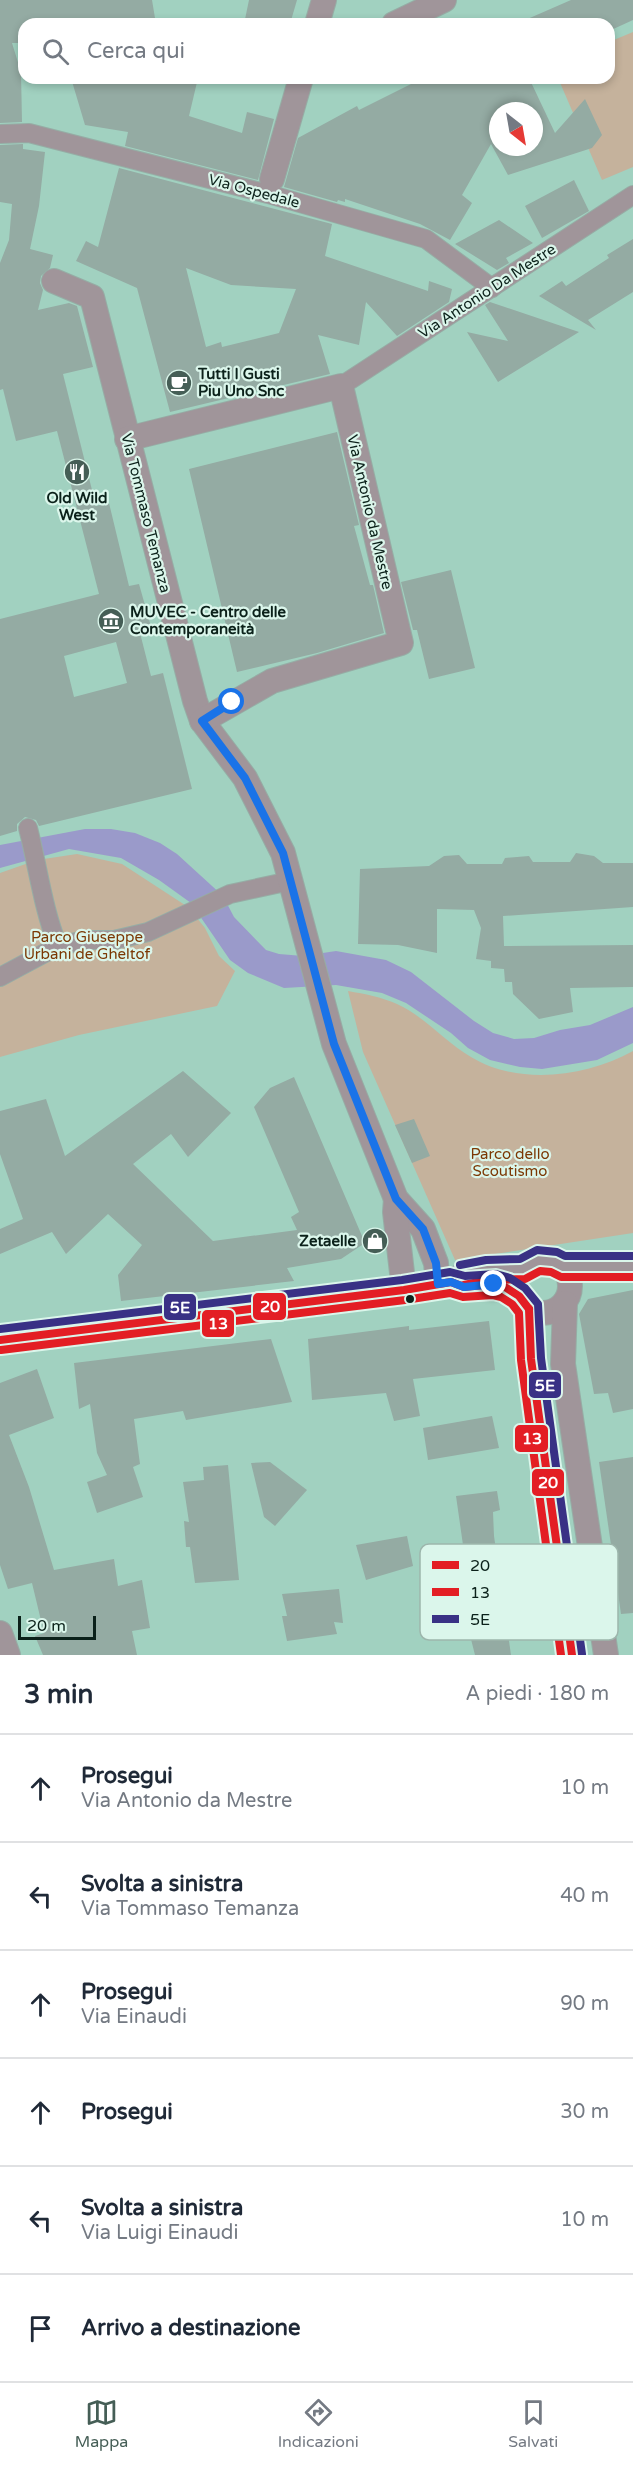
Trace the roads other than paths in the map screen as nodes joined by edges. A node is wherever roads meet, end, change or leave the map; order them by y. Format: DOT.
graph roads {
  1 [pos="324,0"];
  2 [pos="444,0"];
  3 [pos="319,18"];
  4 [pos="406,18"];
  5 [pos="299,84"];
  6 [pos="0,134"];
  7 [pos="270,186"];
  8 [pos="633,195"];
  9 [pos="54,281"];
  10 [pos="492,288"];
  11 [pos="341,386"];
  12 [pos="127,439"];
  13 [pos="202,721"];
  14 [pos="28,828"];
  15 [pos="290,881"];
  16 [pos="58,946"];
  17 [pos="0,977"];
  18 [pos="396,1199"];
  19 [pos="633,1266"];
  20 [pos="562,1267"];
  21 [pos="523,1269"];
  22 [pos="444,1283"];
  23 [pos="404,1290"];
  24 [pos="524,1302"];
  25 [pos="565,1303"];
  26 [pos="0,1340"];
  27 [pos="557,1544"];
  28 [pos="590,1544"];
  29 [pos="0,1634"];
  30 [pos="570,1640"];
  31 [pos="604,1640"];
  32 [pos="8,1655"];
  33 [pos="572,1655"];
  34 [pos="606,1655"];
  1 -- 3 [label="street"];
  2 -- 4 [label="street"];
  5 -- 7 [label="street"];
  6 -- 7 [label="street, Via Ospedale"];
  7 -- 10 [label="street, Via Ospedale"];
  8 -- 10 [label="street, Via Antonio Da Mestre"];
  9 -- 12 [label="street, Via Tommaso Temanza"];
  10 -- 11 [label="street, Via Antonio Da Mestre"];
  11 -- 12 [label="street"];
  11 -- 13 [label="street, Via Antonio da Mestre"];
  12 -- 13 [label="street, Via Tommaso Temanza"];
  13 -- 15 [label="street, Via Tommaso Temanza"];
  14 -- 16 [label="street"];
  15 -- 16 [label="street"];
  15 -- 18 [label="street, Via Tommaso Temanza"];
  16 -- 17 [label="street"];
  18 -- 22 [label="street"];
  18 -- 23 [label="street"];
  19 -- 20 [label="street"];
  20 -- 21 [label="street"];
  20 -- 25 [label="street"];
  21 -- 22 [label="street"];
  21 -- 24 [label="street"];
  22 -- 23 [label="street"];
  22 -- 24 [label="street"];
  23 -- 26 [label="street"];
  24 -- 25 [label="street"];
  24 -- 27 [label="street"];
  25 -- 28 [label="street"];
  29 -- 32 [label="street"];
  30 -- 33 [label="street"];
  31 -- 34 [label="street"];
}
